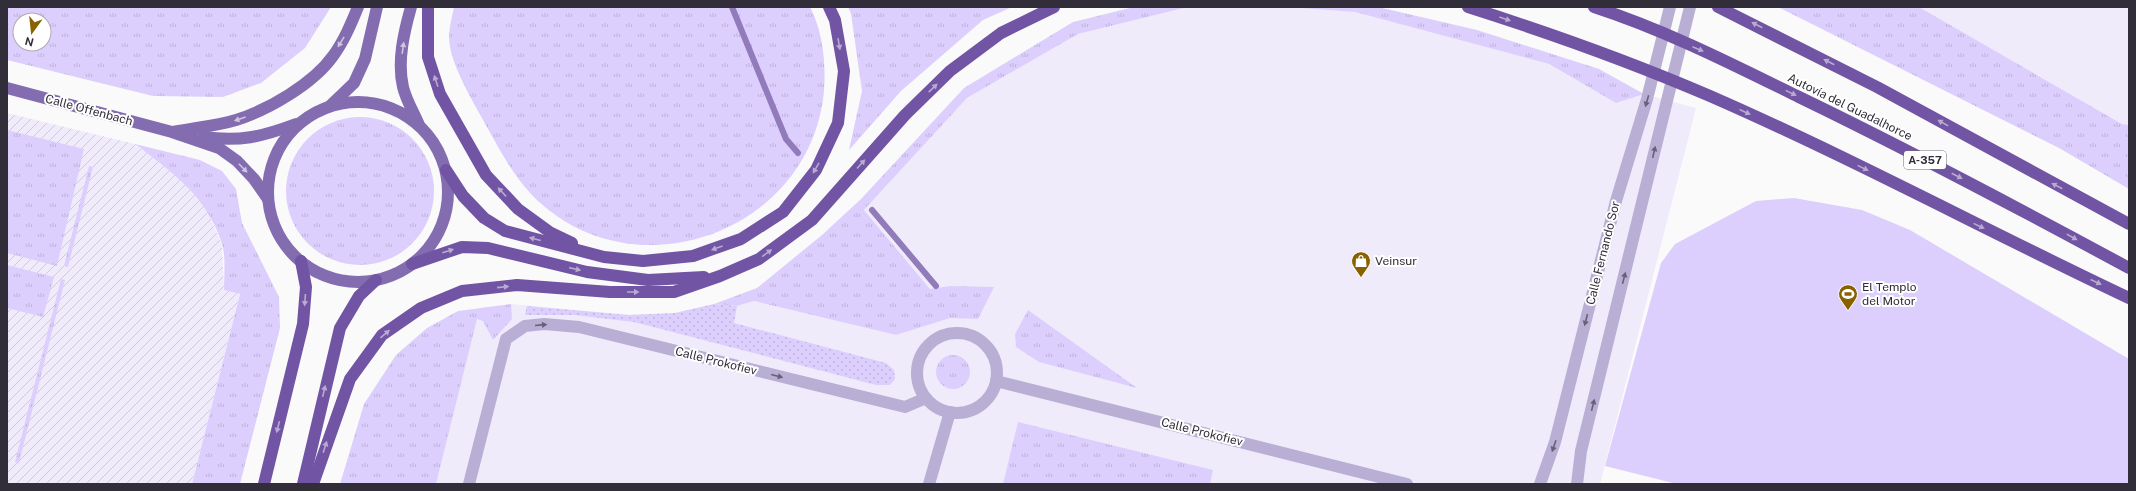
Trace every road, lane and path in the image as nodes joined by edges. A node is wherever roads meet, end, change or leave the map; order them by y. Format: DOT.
graph roads {
  1 [pos="358,7"];
  2 [pos="377,7"];
  3 [pos="411,7"];
  4 [pos="428,7"];
  5 [pos="829,7"];
  6 [pos="1054,7"];
  7 [pos="1461,7"];
  8 [pos="1594,7"];
  9 [pos="1670,7"];
  10 [pos="1690,7"];
  11 [pos="1718,7"];
  12 [pos="1474,9"];
  13 [pos="7,88"];
  14 [pos="330,106"];
  15 [pos="299,123"];
  16 [pos="419,125"];
  17 [pos="172,132"];
  18 [pos="446,170"];
  19 [pos="268,198"];
  20 [pos="2129,224"];
  21 [pos="604,257"];
  22 [pos="301,261"];
  23 [pos="412,264"];
  24 [pos="2129,268"];
  25 [pos="720,276"];
  26 [pos="376,280"];
  27 [pos="2129,298"];
  28 [pos="996,381"];
  29 [pos="926,398"];
  30 [pos="950,412"];
  31 [pos="264,484"];
  32 [pos="303,484"];
  33 [pos="313,484"];
  34 [pos="469,484"];
  35 [pos="929,484"];
  36 [pos="1407,484"];
  37 [pos="1540,484"];
  38 [pos="1577,484"];
  1 -- 17 [label="main road, one-way"];
  2 -- 14 [label="main road"];
  16 -- 3 [label="main road, one-way"];
  21 -- 4 [label="highway, one-way"];
  5 -- 21 [label="highway, one-way"];
  25 -- 6 [label="highway, one-way"];
  7 -- 12 [label="highway"];
  8 -- 24 [label="highway, Autovía del Guadalhorce / A-357, one-way"];
  9 -- 37 [label="street, Calle Fernando Sor, one-way"];
  38 -- 10 [label="street, one-way"];
  20 -- 11 [label="highway, one-way"];
  12 -- 27 [label="highway, one-way"];
  13 -- 17 [label="main road, Calle Offenbach"];
  14 -- 15 [label="main road"];
  14 -- 16 [label="main road"];
  15 -- 17 [label="main road"];
  15 -- 19 [label="main road"];
  16 -- 18 [label="main road"];
  17 -- 19 [label="main road, one-way"];
  21 -- 18 [label="highway, one-way"];
  18 -- 23 [label="main road"];
  19 -- 22 [label="main road"];
  22 -- 26 [label="main road"];
  22 -- 31 [label="highway, one-way"];
  23 -- 25 [label="highway, one-way"];
  23 -- 26 [label="main road"];
  33 -- 25 [label="highway, one-way"];
  32 -- 26 [label="highway, one-way"];
  28 -- 29 [label="street"];
  28 -- 30 [label="street"];
  28 -- 36 [label="street, Calle Prokofiev"];
  29 -- 30 [label="street"];
  34 -- 29 [label="street, Calle Prokofiev, one-way"];
  30 -- 35 [label="street"];
}
